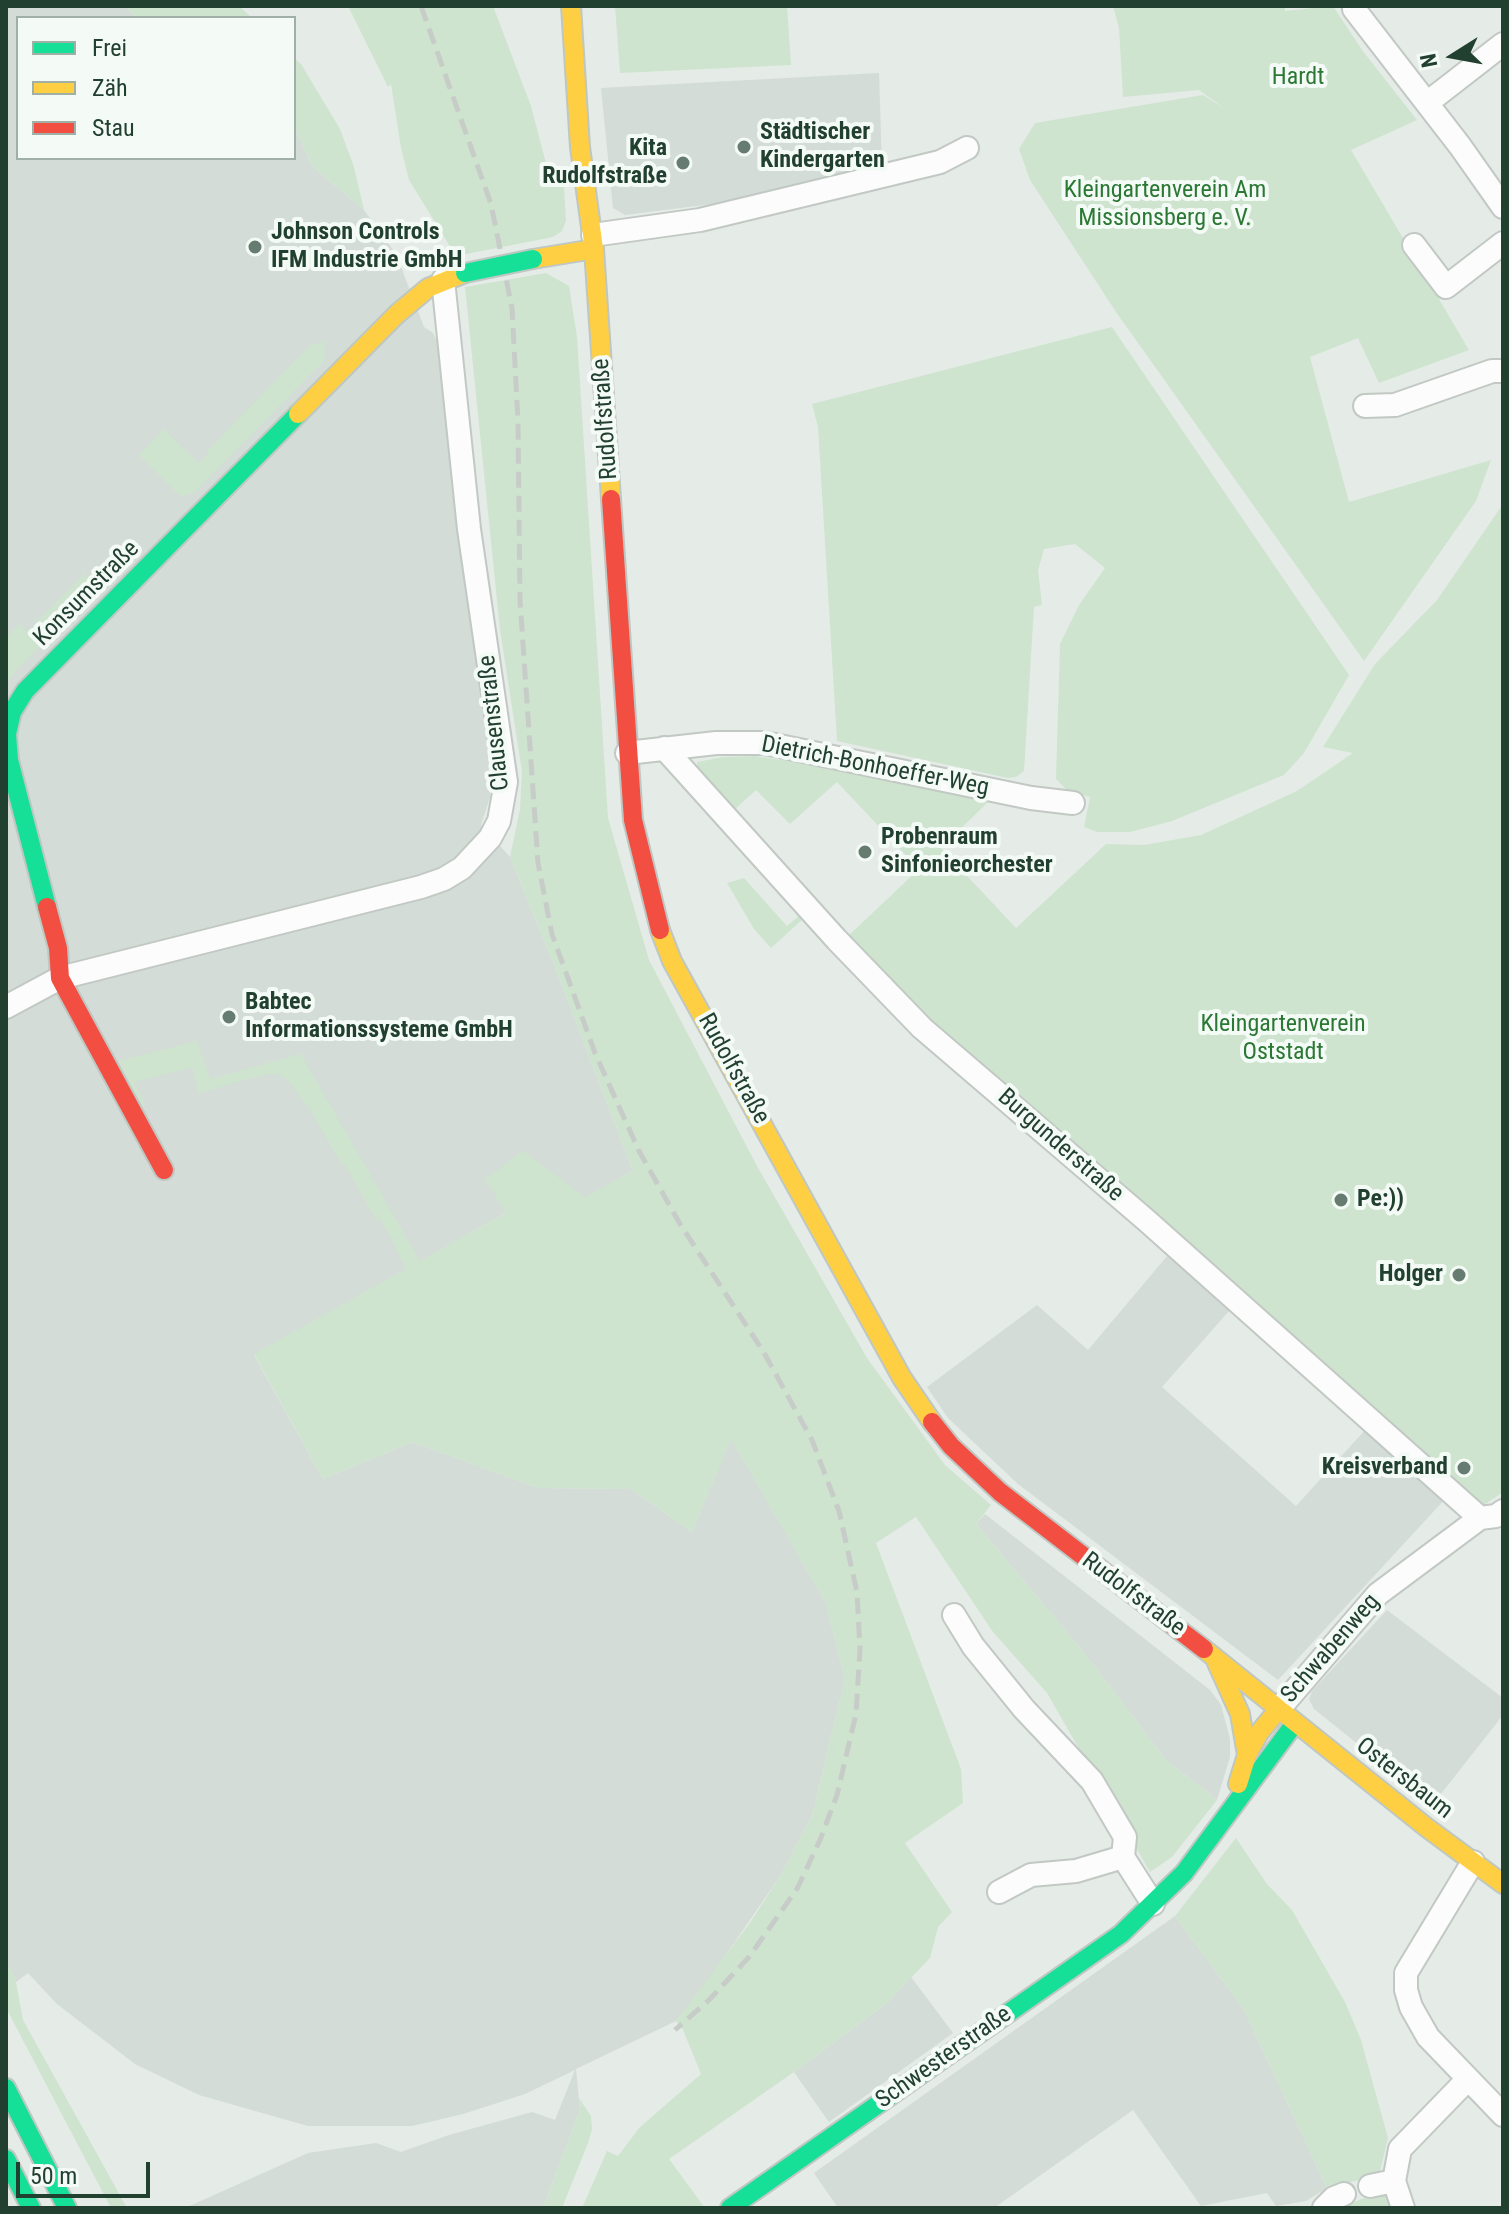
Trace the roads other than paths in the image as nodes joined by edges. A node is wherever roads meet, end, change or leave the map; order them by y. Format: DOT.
graph roads {
  1 [pos="571,6"];
  2 [pos="1355,7"];
  3 [pos="1503,44"];
  4 [pos="1427,103"];
  5 [pos="967,148"];
  6 [pos="1503,207"];
  7 [pos="594,242"];
  8 [pos="1503,243"];
  9 [pos="1414,245"];
  10 [pos="443,280"];
  11 [pos="1503,371"];
  12 [pos="1365,406"];
  13 [pos="664,748"];
  14 [pos="627,753"];
  15 [pos="1073,803"];
  16 [pos="60,978"];
  17 [pos="6,1007"];
  18 [pos="164,1170"];
  19 [pos="1496,1517"];
  20 [pos="954,1615"];
  21 [pos="1214,1656"];
  22 [pos="1287,1716"];
  23 [pos="1247,1755"];
  24 [pos="1230,1811"];
  25 [pos="1123,1857"];
  26 [pos="1473,1862"];
  27 [pos="1503,1884"];
  28 [pos="999,1892"];
  29 [pos="1153,1904"];
  30 [pos="1467,2080"];
  31 [pos="6,2088"];
  32 [pos="1503,2115"];
  33 [pos="6,2159"];
  34 [pos="1394,2181"];
  35 [pos="1370,2186"];
  36 [pos="1344,2194"];
  37 [pos="31,2208"];
  38 [pos="67,2208"];
  39 [pos="730,2208"];
  40 [pos="1324,2208"];
  41 [pos="1403,2208"];
  1 -- 7 [label="main road, Rudolfstraße"];
  2 -- 4 [label="street"];
  3 -- 4 [label="street"];
  4 -- 6 [label="street"];
  5 -- 7 [label="street"];
  7 -- 10 [label="main road, Konsumstraße, bridge"];
  7 -- 14 [label="main road, Rudolfstraße"];
  8 -- 9 [label="street"];
  10 -- 16 [label="main road, Konsumstraße"];
  10 -- 16 [label="street, Clausenstraße"];
  11 -- 12 [label="street"];
  13 -- 14 [label="street, Dietrich-Bonhoeffer-Weg"];
  13 -- 15 [label="street, Dietrich-Bonhoeffer-Weg"];
  13 -- 19 [label="street, Burgunderstraße"];
  14 -- 21 [label="main road, Rudolfstraße"];
  16 -- 17 [label="street, Clausenstraße"];
  16 -- 18 [label="main road, Konsumstraße"];
  19 -- 22 [label="street, Schwabenweg"];
  20 -- 25 [label="street"];
  21 -- 22 [label="main road, Rudolfstraße"];
  21 -- 23 [label="main road"];
  22 -- 23 [label="main road, Schwesterstraße"];
  22 -- 24 [label="main road, Schwesterstraße"];
  22 -- 26 [label="main road, Ostersbaum"];
  23 -- 24 [label="main road, Schwesterstraße"];
  24 -- 29 [label="main road, Schwesterstraße"];
  25 -- 28 [label="street"];
  25 -- 29 [label="street"];
  26 -- 27 [label="main road, Ostersbaum"];
  26 -- 30 [label="street"];
  29 -- 39 [label="main road, Schwesterstraße"];
  30 -- 32 [label="street"];
  30 -- 34 [label="street"];
  31 -- 38 [label="main road"];
  33 -- 37 [label="main road"];
  34 -- 35 [label="street"];
  34 -- 41 [label="street"];
  36 -- 40 [label="street"];
}
